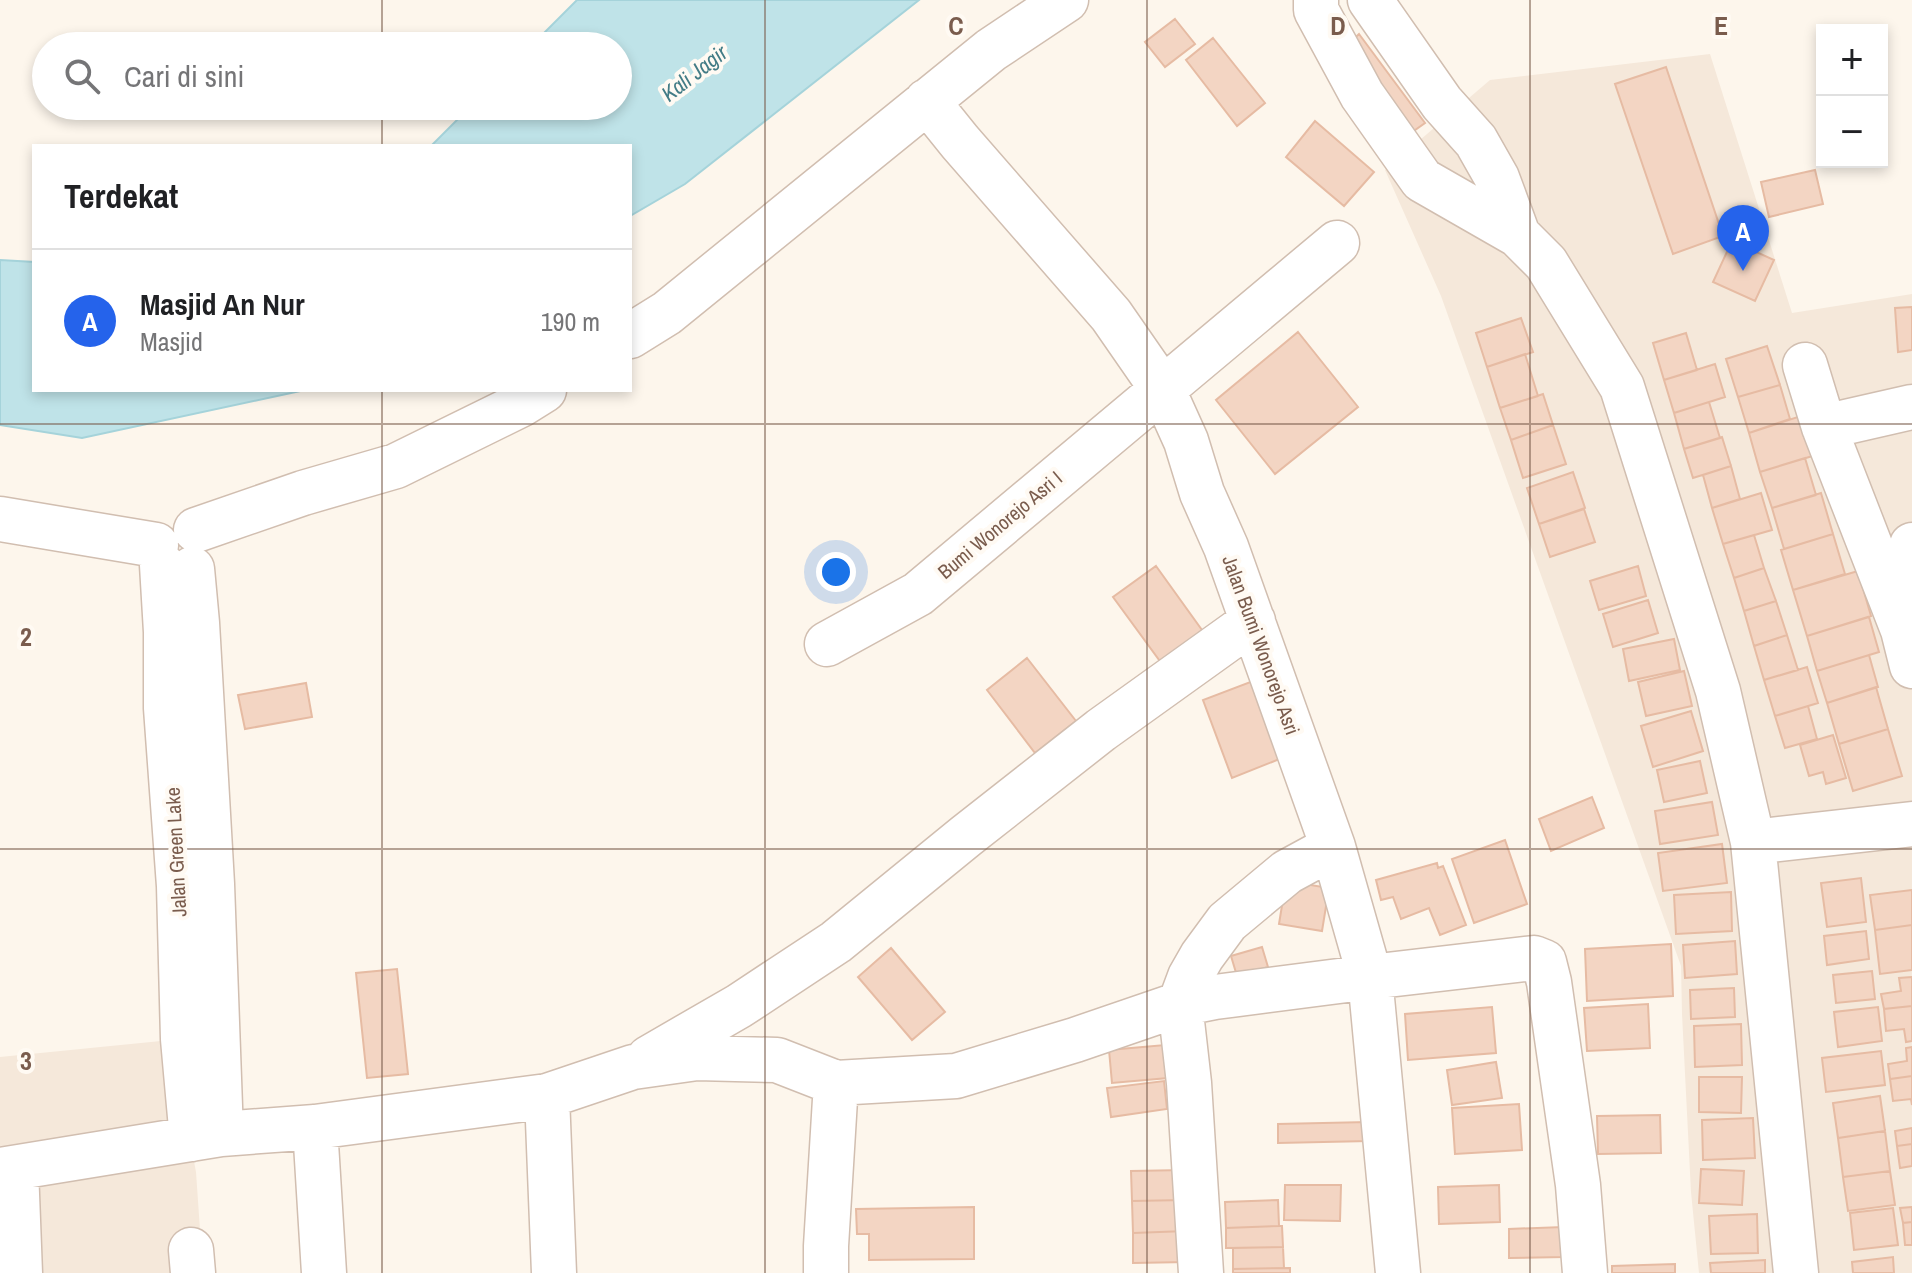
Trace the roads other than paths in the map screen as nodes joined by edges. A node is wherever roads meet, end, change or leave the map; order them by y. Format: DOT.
graph roads {
  1 [pos="1066,0"];
  2 [pos="1316,0"];
  3 [pos="1370,0"];
  4 [pos="927,101"];
  5 [pos="1518,235"];
  6 [pos="1337,243"];
  7 [pos="632,335"];
  8 [pos="1805,365"];
  9 [pos="1163,390"];
  10 [pos="541,392"];
  11 [pos="1912,407"];
  12 [pos="1824,427"];
  13 [pos="0,519"];
  14 [pos="1912,545"];
  15 [pos="176,552"];
  16 [pos="1253,621"];
  17 [pos="827,644"];
  18 [pos="1908,648"];
  19 [pos="1912,824"];
  20 [pos="1753,842"];
  21 [pos="1333,847"];
  22 [pos="1370,977"];
  23 [pos="1180,1004"];
  24 [pos="633,1067"];
  25 [pos="836,1083"];
  26 [pos="547,1096"];
  27 [pos="315,1127"];
  28 [pos="206,1136"];
  29 [pos="8,1169"];
  30 [pos="20,1273"];
  31 [pos="324,1273"];
  32 [pos="554,1273"];
  33 [pos="826,1273"];
  34 [pos="1201,1273"];
  35 [pos="1398,1273"];
  36 [pos="1585,1273"];
  37 [pos="1796,1273"];
  1 -- 4 [label="street"];
  2 -- 5 [label="street"];
  3 -- 5 [label="street"];
  4 -- 7 [label="street"];
  4 -- 9 [label="street, Jalan Bumi Wonorejo Asri"];
  5 -- 20 [label="street"];
  6 -- 9 [label="street, Bumi Wonorejo Asri I"];
  8 -- 12 [label="street"];
  9 -- 16 [label="street, Jalan Bumi Wonorejo Asri"];
  9 -- 17 [label="street, Bumi Wonorejo Asri I"];
  10 -- 15 [label="street"];
  11 -- 12 [label="street"];
  12 -- 18 [label="street"];
  13 -- 15 [label="street"];
  14 -- 18 [label="street"];
  15 -- 28 [label="street, Jalan Green Lake"];
  16 -- 21 [label="street, Jalan Bumi Wonorejo Asri"];
  16 -- 24 [label="street"];
  19 -- 20 [label="street"];
  20 -- 37 [label="street"];
  21 -- 22 [label="street, Jalan Bumi Wonorejo Asri"];
  21 -- 23 [label="street"];
  22 -- 23 [label="street"];
  22 -- 35 [label="street, Jalan Bumi Wonorejo Asri"];
  22 -- 36 [label="street"];
  23 -- 25 [label="street"];
  23 -- 34 [label="street"];
  24 -- 25 [label="street"];
  24 -- 26 [label="street"];
  25 -- 33 [label="street"];
  26 -- 27 [label="street"];
  26 -- 32 [label="street"];
  27 -- 28 [label="street"];
  27 -- 31 [label="street"];
  28 -- 29 [label="street"];
  29 -- 30 [label="street"];
}
